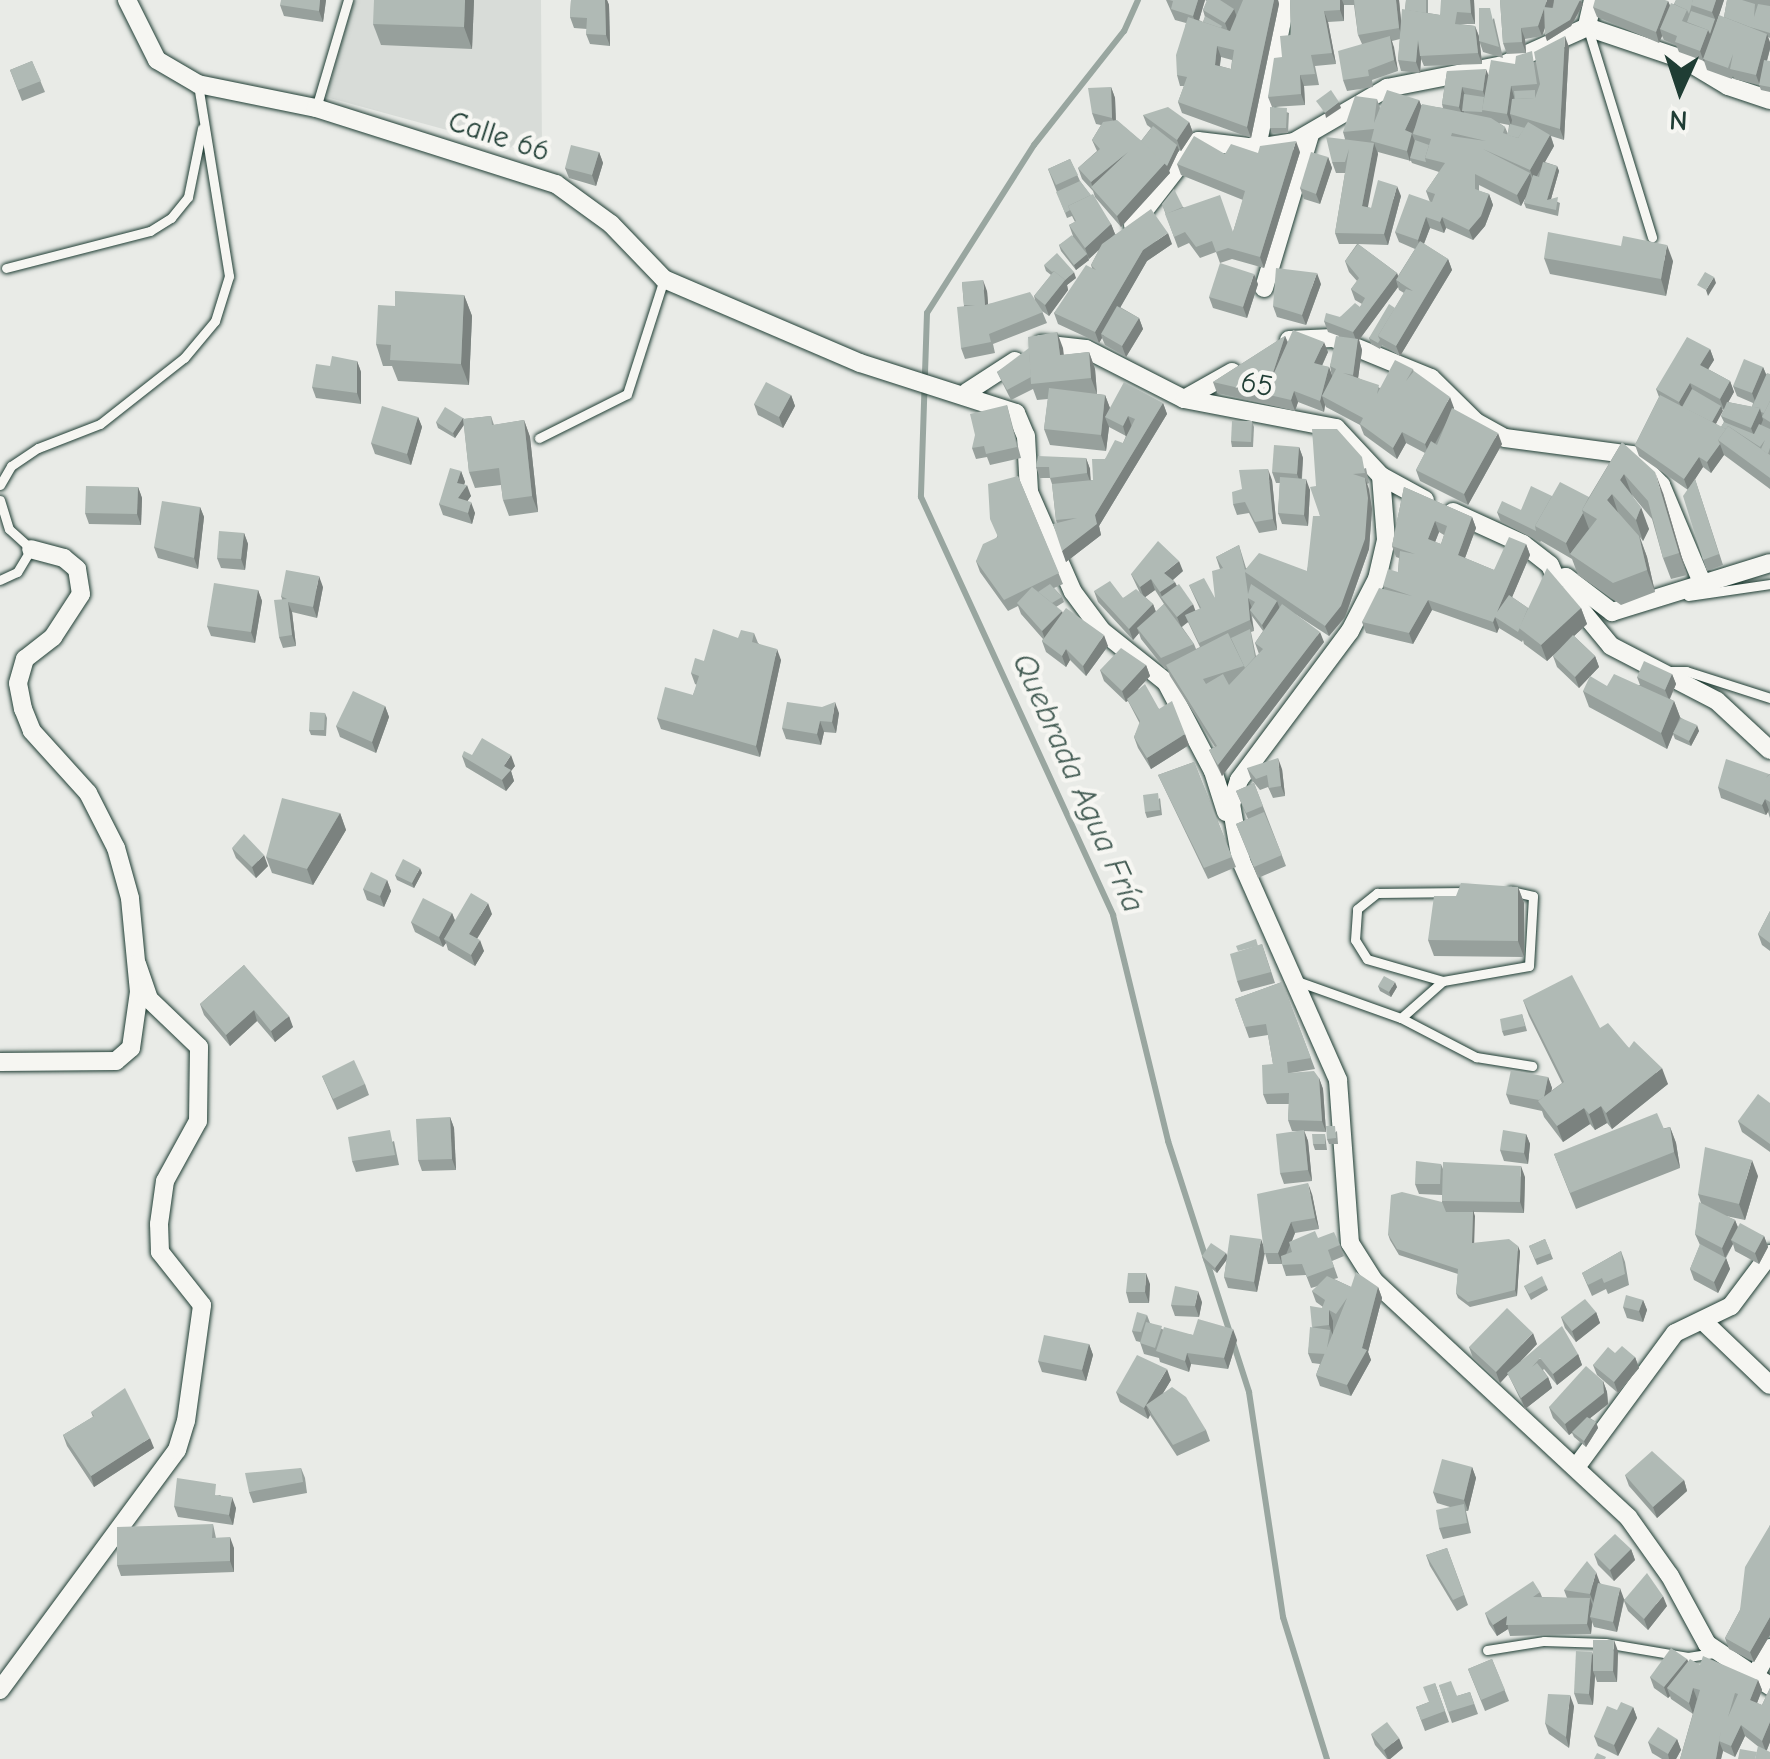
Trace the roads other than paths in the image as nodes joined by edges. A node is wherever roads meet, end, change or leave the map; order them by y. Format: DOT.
graph roads {
  1 [pos="127,0"];
  2 [pos="348,0"];
  3 [pos="1593,0"];
  4 [pos="1286,2"];
  5 [pos="1587,27"];
  6 [pos="198,84"];
  7 [pos="1770,100"];
  8 [pos="316,108"];
  9 [pos="204,120"];
  10 [pos="1310,135"];
  11 [pos="1257,148"];
  12 [pos="1652,237"];
  13 [pos="1114,242"];
  14 [pos="6,268"];
  15 [pos="664,279"];
  16 [pos="1264,288"];
  17 [pos="967,392"];
  18 [pos="1184,399"];
  19 [pos="539,438"];
  20 [pos="1381,476"];
  21 [pos="0,484"];
  22 [pos="0,500"];
  23 [pos="31,549"];
  24 [pos="1770,564"];
  25 [pos="1556,579"];
  26 [pos="0,580"];
  27 [pos="1703,584"];
  28 [pos="1770,584"];
  29 [pos="1612,612"];
  30 [pos="1658,672"];
  31 [pos="1770,698"];
  32 [pos="1770,750"];
  33 [pos="1231,829"];
  34 [pos="1484,892"];
  35 [pos="1502,892"];
  36 [pos="137,964"];
  37 [pos="1294,980"];
  38 [pos="1443,982"];
  39 [pos="1401,1018"];
  40 [pos="0,1062"];
  41 [pos="1532,1066"];
  42 [pos="1770,1254"];
  43 [pos="1704,1322"];
  44 [pos="1770,1386"];
  45 [pos="1577,1466"];
  46 [pos="1770,1648"];
  47 [pos="1487,1650"];
  48 [pos="1716,1652"];
  49 [pos="1762,1682"];
  50 [pos="0,1690"];
  1 -- 6 [label="street, Calle 66"];
  2 -- 8 [label="lane"];
  3 -- 5 [label="street"];
  4 -- 11 [label="street"];
  5 -- 7 [label="street"];
  5 -- 10 [label="street"];
  5 -- 12 [label="lane"];
  6 -- 8 [label="street, Calle 66"];
  6 -- 9 [label="lane"];
  8 -- 15 [label="street, Calle 66"];
  9 -- 14 [label="lane"];
  9 -- 21 [label="lane"];
  10 -- 11 [label="street"];
  10 -- 16 [label="street"];
  11 -- 13 [label="street"];
  15 -- 17 [label="street, Calle 66"];
  15 -- 19 [label="lane"];
  17 -- 18 [label="street, 65"];
  17 -- 33 [label="street, Calle 66"];
  18 -- 20 [label="street, 65"];
  18 -- 27 [label="street"];
  20 -- 25 [label="street"];
  20 -- 33 [label="street"];
  22 -- 23 [label="lane"];
  23 -- 26 [label="lane"];
  23 -- 36 [label="street"];
  24 -- 27 [label="street"];
  25 -- 29 [label="street"];
  25 -- 30 [label="street"];
  27 -- 29 [label="street"];
  28 -- 29 [label="lane"];
  30 -- 31 [label="lane"];
  30 -- 32 [label="street"];
  33 -- 37 [label="street"];
  34 -- 38 [label="lane"];
  35 -- 38 [label="lane"];
  36 -- 40 [label="street"];
  36 -- 50 [label="street"];
  37 -- 39 [label="lane"];
  37 -- 45 [label="street"];
  38 -- 39 [label="lane"];
  39 -- 41 [label="lane"];
  42 -- 43 [label="street"];
  43 -- 44 [label="street"];
  43 -- 45 [label="street"];
  45 -- 48 [label="street"];
  46 -- 49 [label="street"];
  47 -- 48 [label="lane"];
  48 -- 49 [label="street"];
}
